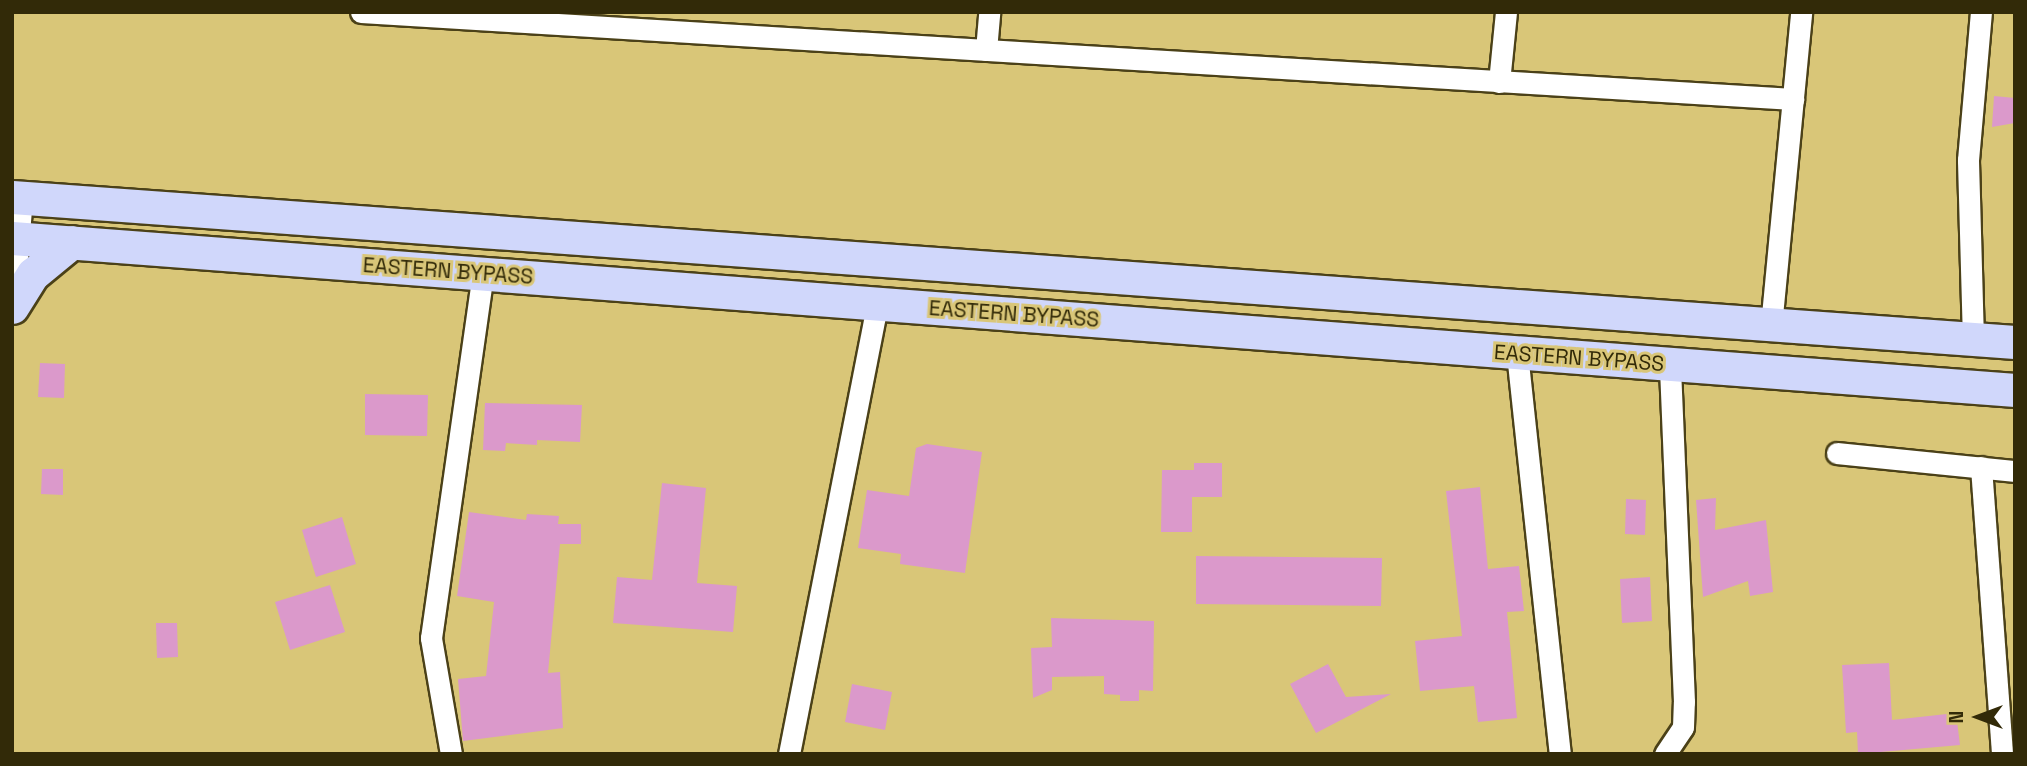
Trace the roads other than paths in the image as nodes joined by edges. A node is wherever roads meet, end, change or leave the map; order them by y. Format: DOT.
graph roads {
  1 [pos="361,12"];
  2 [pos="989,12"];
  3 [pos="1506,12"];
  4 [pos="1801,12"];
  5 [pos="1981,12"];
  6 [pos="986,50"];
  7 [pos="1499,82"];
  8 [pos="1793,99"];
  9 [pos="15,197"];
  10 [pos="72,243"];
  11 [pos="13,248"];
  12 [pos="483,274"];
  13 [pos="877,304"];
  14 [pos="12,307"];
  15 [pos="1771,326"];
  16 [pos="1973,340"];
  17 [pos="2015,342"];
  18 [pos="1517,353"];
  19 [pos="1670,365"];
  20 [pos="2015,390"];
  21 [pos="1837,453"];
  22 [pos="1981,467"];
  23 [pos="2015,471"];
  24 [pos="1683,727"];
  25 [pos="451,754"];
  26 [pos="789,754"];
  27 [pos="1560,754"];
  28 [pos="1665,754"];
  29 [pos="1689,754"];
  30 [pos="2002,754"];
  1 -- 6 [label="street"];
  2 -- 6 [label="street"];
  3 -- 7 [label="street"];
  4 -- 8 [label="street"];
  5 -- 16 [label="street"];
  6 -- 7 [label="street"];
  7 -- 8 [label="street"];
  8 -- 15 [label="street"];
  9 -- 11 [label="street"];
  9 -- 15 [label="main road"];
  10 -- 11 [label="main road, EASTERN BYPASS"];
  10 -- 12 [label="main road, EASTERN BYPASS"];
  10 -- 14 [label="main road"];
  12 -- 13 [label="main road, EASTERN BYPASS"];
  12 -- 25 [label="street"];
  13 -- 18 [label="main road, EASTERN BYPASS"];
  13 -- 26 [label="street"];
  15 -- 16 [label="main road"];
  16 -- 17 [label="main road"];
  18 -- 19 [label="main road, EASTERN BYPASS"];
  18 -- 27 [label="street"];
  19 -- 20 [label="main road, EASTERN BYPASS"];
  19 -- 24 [label="street"];
  21 -- 22 [label="street"];
  22 -- 23 [label="street"];
  22 -- 30 [label="street"];
  24 -- 28 [label="street"];
  24 -- 29 [label="street"];
}
